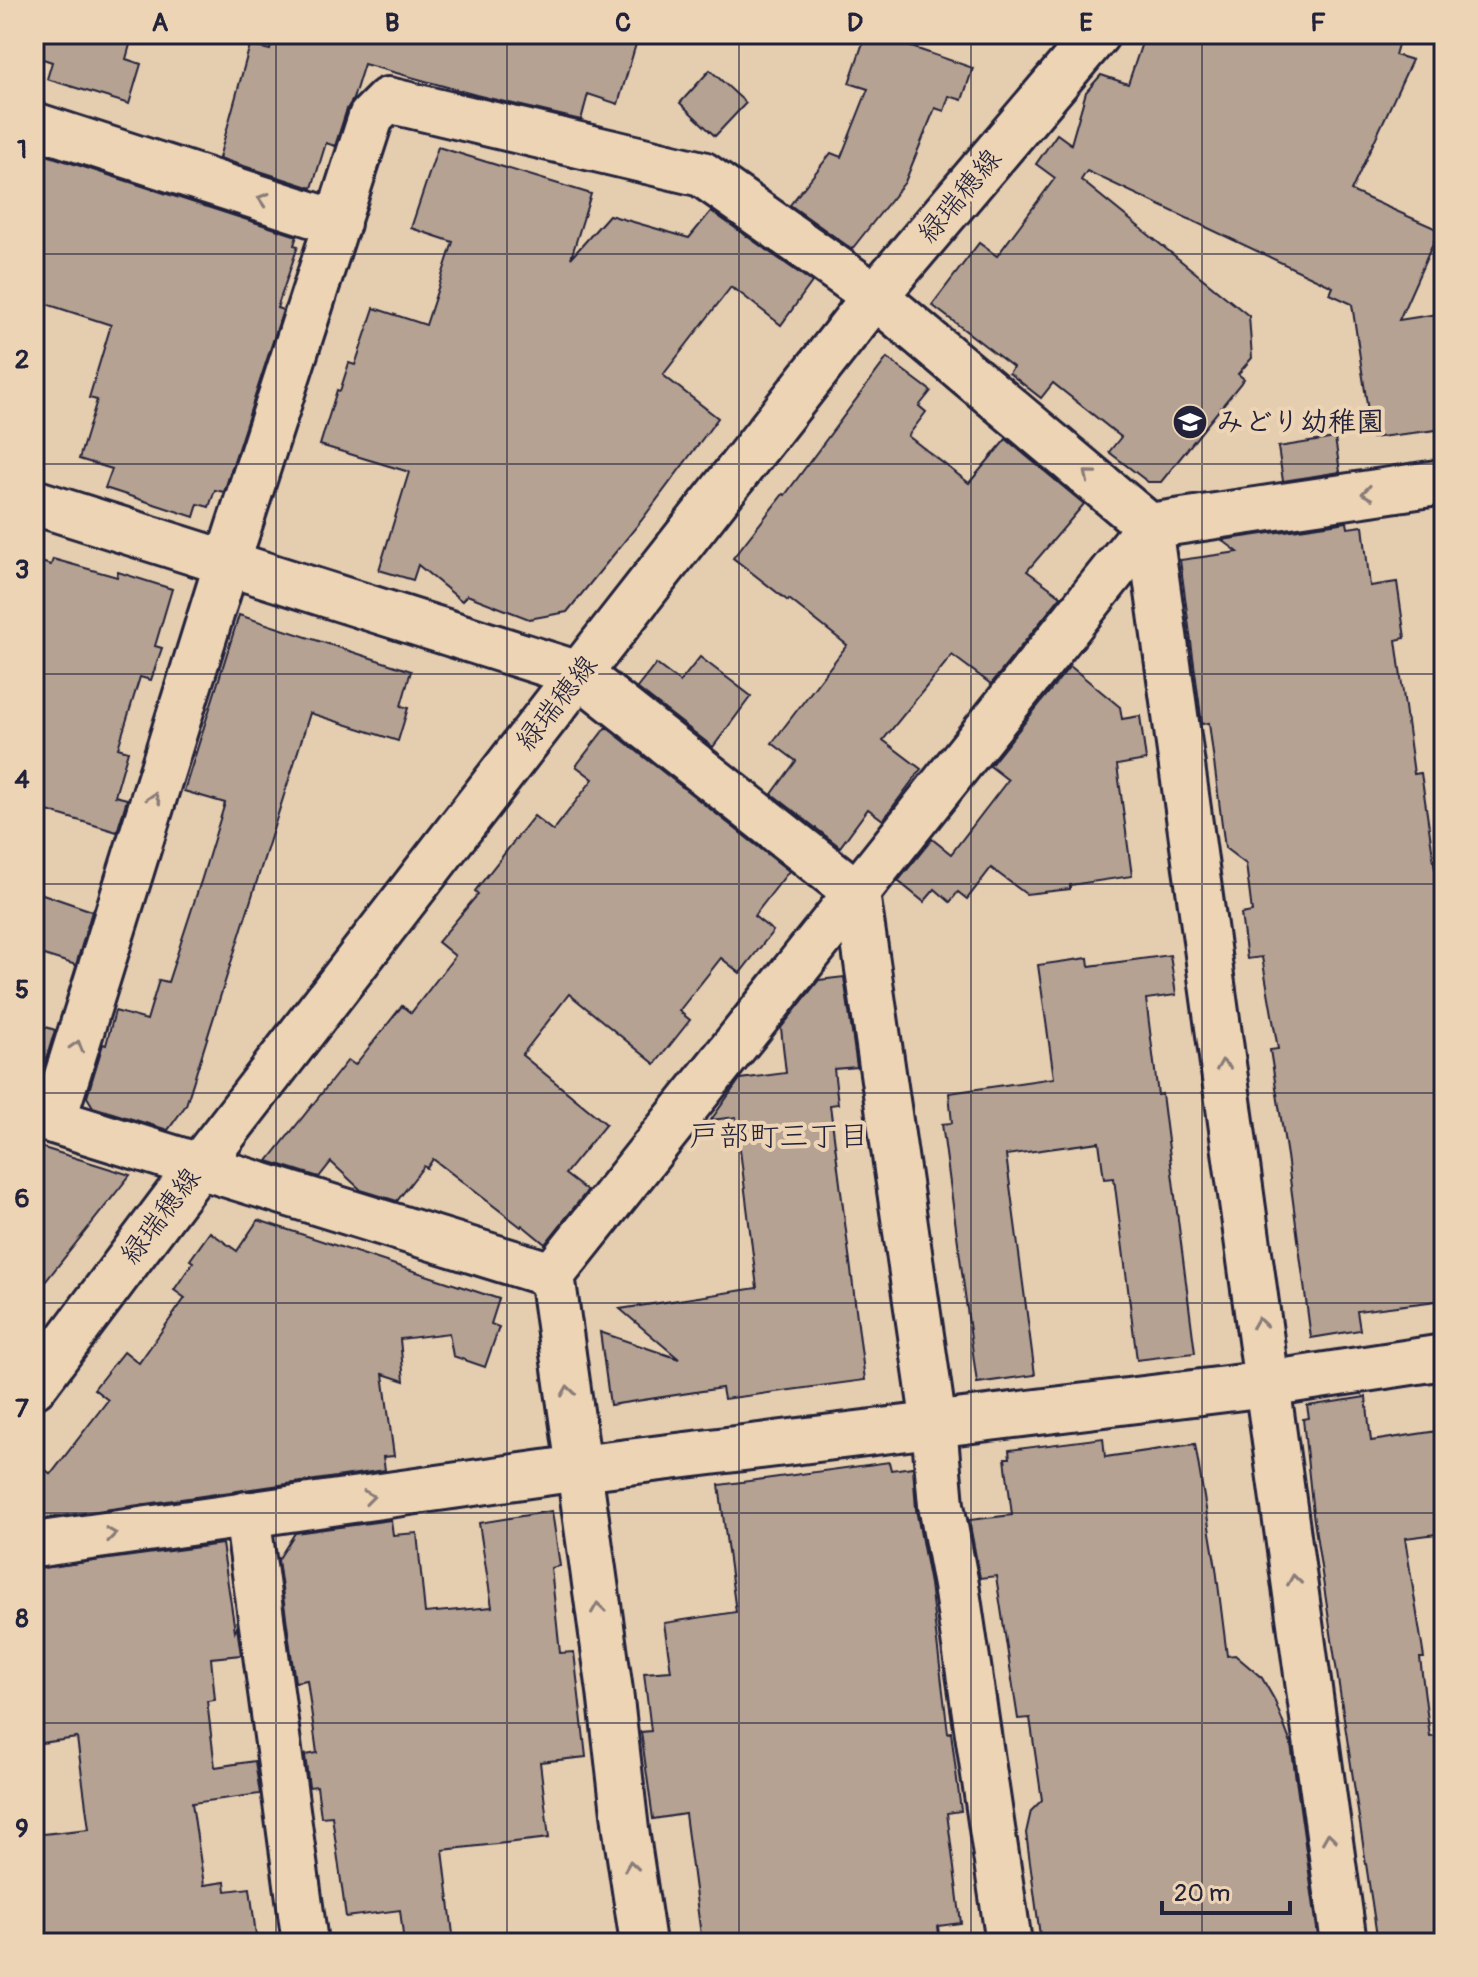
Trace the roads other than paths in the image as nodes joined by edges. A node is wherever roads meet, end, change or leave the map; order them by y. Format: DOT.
graph roads {
  1 [pos="1097,34"];
  2 [pos="34,125"];
  3 [pos="338,223"];
  4 [pos="875,296"];
  5 [pos="1444,482"];
  6 [pos="34,502"];
  7 [pos="1149,526"];
  8 [pos="227,563"];
  9 [pos="579,674"];
  10 [pos="857,893"];
  11 [pos="44,1118"];
  12 [pos="199,1166"];
  13 [pos="552,1275"];
  14 [pos="1444,1357"];
  15 [pos="1267,1384"];
  16 [pos="34,1386"];
  17 [pos="934,1425"];
  18 [pos="579,1468"];
  19 [pos="247,1514"];
  20 [pos="34,1545"];
  21 [pos="305,1943"];
  22 [pos="643,1943"];
  23 [pos="1009,1943"];
  24 [pos="1344,1943"];
  1 -- 4 [label="street, 緑瑞穂線"];
  3 -- 2 [label="street, one-way"];
  3 -- 4 [label="street"];
  3 -- 8 [label="street"];
  7 -- 4 [label="street, one-way"];
  4 -- 9 [label="street, 緑瑞穂線"];
  5 -- 7 [label="street, one-way"];
  6 -- 8 [label="street"];
  7 -- 10 [label="street"];
  15 -- 7 [label="street, one-way"];
  8 -- 9 [label="street"];
  11 -- 8 [label="street, one-way"];
  9 -- 10 [label="street"];
  9 -- 12 [label="street, 緑瑞穂線"];
  10 -- 13 [label="street"];
  10 -- 17 [label="street"];
  11 -- 12 [label="street"];
  12 -- 13 [label="street"];
  12 -- 16 [label="street, 緑瑞穂線"];
  18 -- 13 [label="street, one-way"];
  14 -- 15 [label="street"];
  15 -- 17 [label="street"];
  24 -- 15 [label="street, one-way"];
  17 -- 18 [label="street"];
  17 -- 23 [label="street"];
  19 -- 18 [label="street, one-way"];
  22 -- 18 [label="street, one-way"];
  20 -- 19 [label="street, one-way"];
  19 -- 21 [label="street"];
}
